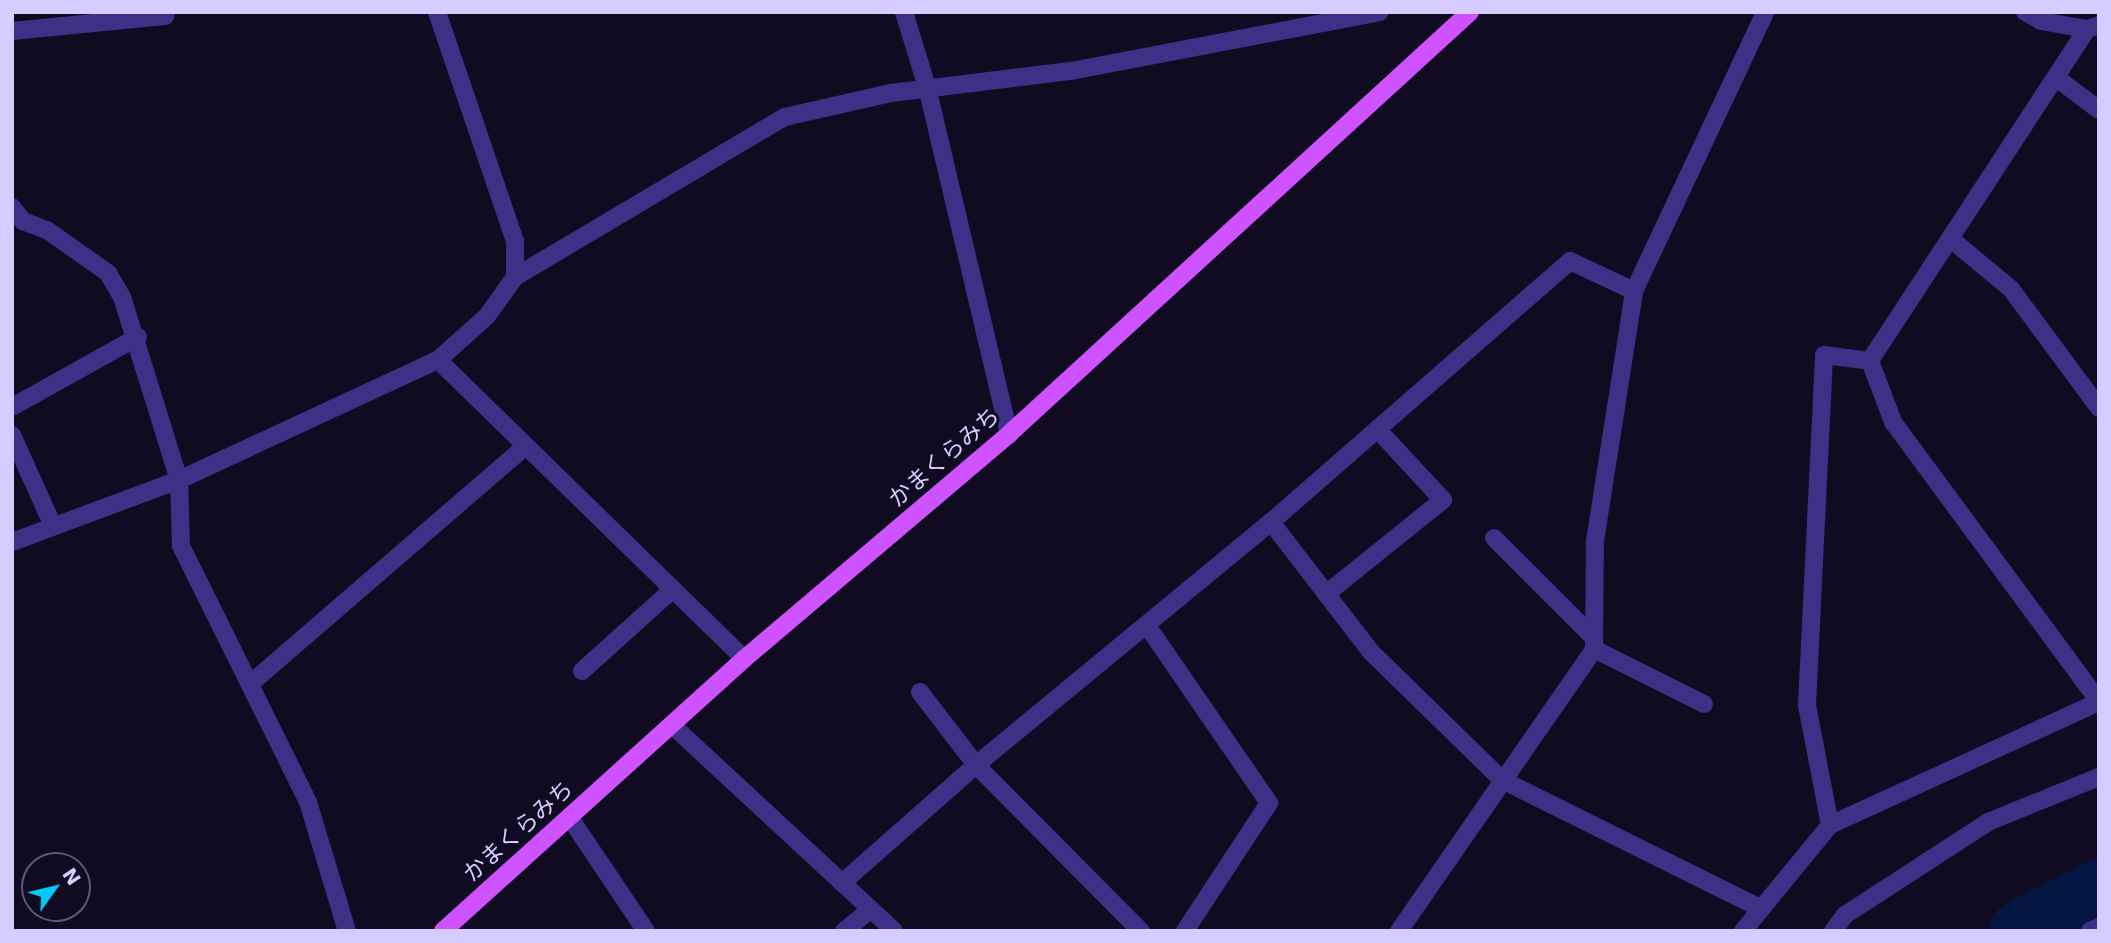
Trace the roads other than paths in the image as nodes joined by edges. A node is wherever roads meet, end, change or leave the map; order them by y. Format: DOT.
graph roads {
  1 [pos="437,12"];
  2 [pos="904,12"];
  3 [pos="1379,12"];
  4 [pos="1470,12"];
  5 [pos="1765,12"];
  6 [pos="2025,12"];
  7 [pos="131,16"];
  8 [pos="165,16"];
  9 [pos="2093,27"];
  10 [pos="12,32"];
  11 [pos="2058,79"];
  12 [pos="927,88"];
  13 [pos="2099,110"];
  14 [pos="12,207"];
  15 [pos="1952,240"];
  16 [pos="515,277"];
  17 [pos="1634,291"];
  18 [pos="138,337"];
  19 [pos="439,360"];
  20 [pos="1870,361"];
  21 [pos="12,407"];
  22 [pos="2099,408"];
  23 [pos="1377,429"];
  24 [pos="1009,434"];
  25 [pos="12,435"];
  26 [pos="526,446"];
  27 [pos="179,480"];
  28 [pos="1270,522"];
  29 [pos="53,526"];
  30 [pos="1494,538"];
  31 [pos="12,542"];
  32 [pos="673,589"];
  33 [pos="1326,594"];
  34 [pos="1148,627"];
  35 [pos="1594,643"];
  36 [pos="744,659"];
  37 [pos="582,671"];
  38 [pos="250,684"];
  39 [pos="920,692"];
  40 [pos="2099,701"];
  41 [pos="1704,704"];
  42 [pos="673,726"];
  43 [pos="976,765"];
  44 [pos="2099,777"];
  45 [pos="1502,780"];
  46 [pos="570,818"];
  47 [pos="1830,825"];
  48 [pos="842,883"];
  49 [pos="1758,907"];
  50 [pos="870,910"];
  51 [pos="2099,927"];
  52 [pos="347,931"];
  53 [pos="443,931"];
  54 [pos="646,931"];
  55 [pos="844,931"];
  56 [pos="894,931"];
  57 [pos="1141,931"];
  58 [pos="1185,931"];
  59 [pos="1399,931"];
  60 [pos="1743,931"];
  61 [pos="1833,931"];
  62 [pos="2090,931"];
  1 -- 16 [label="street"];
  2 -- 12 [label="street"];
  3 -- 12 [label="street"];
  4 -- 24 [label="main road, かまくらみち"];
  5 -- 17 [label="street"];
  6 -- 9 [label="street"];
  7 -- 8 [label="street"];
  7 -- 10 [label="street"];
  9 -- 11 [label="street"];
  11 -- 13 [label="street"];
  11 -- 15 [label="street"];
  12 -- 16 [label="street"];
  12 -- 24 [label="street"];
  14 -- 18 [label="street"];
  15 -- 20 [label="street"];
  15 -- 22 [label="street"];
  16 -- 19 [label="street"];
  17 -- 23 [label="street"];
  17 -- 35 [label="street"];
  18 -- 21 [label="street"];
  18 -- 27 [label="street"];
  19 -- 26 [label="street"];
  19 -- 27 [label="street"];
  20 -- 40 [label="street"];
  20 -- 47 [label="street"];
  23 -- 28 [label="street"];
  23 -- 33 [label="street"];
  24 -- 36 [label="main road, かまくらみち"];
  25 -- 29 [label="street"];
  26 -- 32 [label="street"];
  26 -- 38 [label="street"];
  27 -- 29 [label="street"];
  27 -- 38 [label="street"];
  28 -- 33 [label="street"];
  28 -- 34 [label="street"];
  29 -- 31 [label="street"];
  30 -- 35 [label="street"];
  32 -- 36 [label="street"];
  32 -- 37 [label="street"];
  33 -- 45 [label="street"];
  34 -- 43 [label="street"];
  34 -- 58 [label="street"];
  35 -- 41 [label="street"];
  35 -- 45 [label="street"];
  36 -- 42 [label="main road, かまくらみち"];
  38 -- 52 [label="street"];
  39 -- 43 [label="street"];
  40 -- 47 [label="street"];
  42 -- 46 [label="main road, かまくらみち"];
  42 -- 48 [label="street"];
  43 -- 48 [label="street"];
  43 -- 57 [label="street"];
  44 -- 61 [label="street"];
  45 -- 49 [label="street"];
  45 -- 59 [label="street"];
  46 -- 53 [label="main road, かまくらみち"];
  46 -- 54 [label="street"];
  47 -- 49 [label="street"];
  48 -- 50 [label="street"];
  49 -- 60 [label="street"];
  50 -- 55 [label="street"];
  50 -- 56 [label="street"];
  51 -- 62 [label="street"];
}
